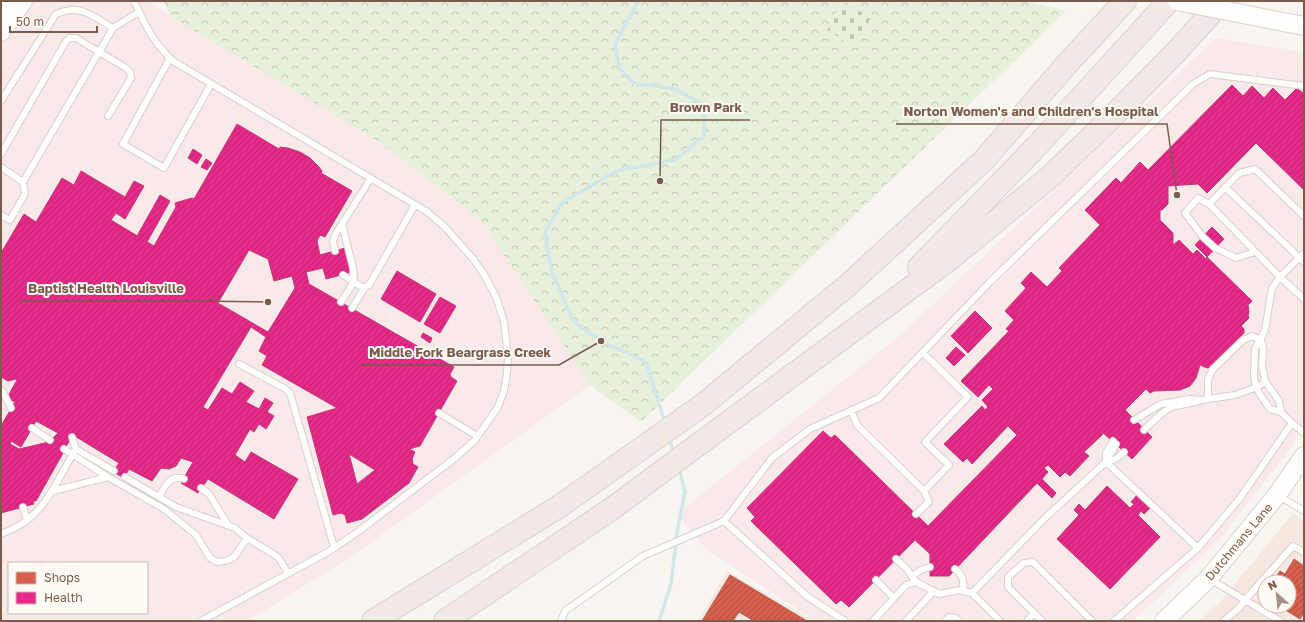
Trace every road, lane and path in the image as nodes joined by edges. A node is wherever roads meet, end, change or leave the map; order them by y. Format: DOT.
graph roads {
  1 [pos="5,1"];
  2 [pos="23,1"];
  3 [pos="134,1"];
  4 [pos="140,1"];
  5 [pos="1125,1"];
  6 [pos="1169,1"];
  7 [pos="1177,1"];
  8 [pos="1222,1"];
  9 [pos="1,6"];
  10 [pos="139,12"];
  11 [pos="1304,26"];
  12 [pos="113,28"];
  13 [pos="1,32"];
  14 [pos="99,52"];
  15 [pos="170,58"];
  16 [pos="211,84"];
  17 [pos="1304,86"];
  18 [pos="1,101"];
  19 [pos="108,116"];
  20 [pos="1,154"];
  21 [pos="1,167"];
  22 [pos="371,178"];
  23 [pos="23,182"];
  24 [pos="1225,187"];
  25 [pos="1209,204"];
  26 [pos="416,205"];
  27 [pos="1,215"];
  28 [pos="1304,216"];
  29 [pos="342,224"];
  30 [pos="335,251"];
  31 [pos="1255,252"];
  32 [pos="1302,258"];
  33 [pos="343,274"];
  34 [pos="1280,277"];
  35 [pos="354,282"];
  36 [pos="365,287"];
  37 [pos="1304,300"];
  38 [pos="341,302"];
  39 [pos="352,308"];
  40 [pos="862,323"];
  41 [pos="1261,340"];
  42 [pos="923,353"];
  43 [pos="239,364"];
  44 [pos="1266,382"];
  45 [pos="1257,387"];
  46 [pos="4,392"];
  47 [pos="1205,399"];
  48 [pos="12,408"];
  49 [pos="852,410"];
  50 [pos="1281,412"];
  51 [pos="439,413"];
  52 [pos="1136,421"];
  53 [pos="1292,423"];
  54 [pos="32,428"];
  55 [pos="1144,430"];
  56 [pos="1304,433"];
  57 [pos="477,436"];
  58 [pos="72,437"];
  59 [pos="50,440"];
  60 [pos="1115,442"];
  61 [pos="64,449"];
  62 [pos="76,449"];
  63 [pos="1124,452"];
  64 [pos="73,455"];
  65 [pos="1304,456"];
  66 [pos="1106,462"];
  67 [pos="114,471"];
  68 [pos="108,477"];
  69 [pos="125,477"];
  70 [pos="184,479"];
  71 [pos="201,488"];
  72 [pos="924,491"];
  73 [pos="53,492"];
  74 [pos="1277,495"];
  75 [pos="159,497"];
  76 [pos="23,507"];
  77 [pos="164,509"];
  78 [pos="186,510"];
  79 [pos="1304,511"];
  80 [pos="916,514"];
  81 [pos="27,520"];
  82 [pos="724,521"];
  83 [pos="228,525"];
  84 [pos="1,534"];
  85 [pos="247,538"];
  86 [pos="334,547"];
  87 [pos="1198,548"];
  88 [pos="1304,552"];
  89 [pos="896,559"];
  90 [pos="930,567"];
  91 [pos="955,569"];
  92 [pos="288,573"];
  93 [pos="912,576"];
  94 [pos="1209,578"];
  95 [pos="876,580"];
  96 [pos="916,582"];
  97 [pos="934,591"];
  98 [pos="963,591"];
  99 [pos="972,593"];
  100 [pos="894,598"];
  101 [pos="1245,600"];
  102 [pos="1034,613"];
  103 [pos="1088,620"];
  104 [pos="201,621"];
  105 [pos="373,621"];
  106 [pos="445,621"];
  107 [pos="561,621"];
  108 [pos="845,621"];
  109 [pos="873,621"];
  110 [pos="906,621"];
  111 [pos="945,621"];
  112 [pos="959,621"];
  113 [pos="1000,621"];
  114 [pos="1027,621"];
  115 [pos="1042,621"];
  116 [pos="1114,621"];
  117 [pos="1164,621"];
  118 [pos="1225,621"];
  119 [pos="1280,621"];
  1 -- 9 [label="street"];
  2 -- 13 [label="street"];
  3 -- 10 [label="lane"];
  4 -- 10 [label="lane"];
  5 -- 105 [label="highway"];
  6 -- 40 [label="highway"];
  7 -- 11 [label="street, bridge"];
  8 -- 40 [label="highway"];
  10 -- 12 [label="lane"];
  10 -- 15 [label="lane"];
  12 -- 14 [label="lane"];
  12 -- 18 [label="lane"];
  14 -- 19 [label="lane"];
  14 -- 20 [label="lane"];
  14 -- 23 [label="lane"];
  15 -- 16 [label="lane"];
  15 -- 16 [label="lane"];
  16 -- 22 [label="lane"];
  17 -- 42 [label="lane"];
  21 -- 23 [label="lane"];
  22 -- 26 [label="lane"];
  22 -- 29 [label="lane"];
  23 -- 27 [label="lane"];
  24 -- 25 [label="lane"];
  24 -- 28 [label="lane"];
  24 -- 32 [label="lane"];
  25 -- 31 [label="lane"];
  25 -- 31 [label="lane"];
  26 -- 36 [label="lane"];
  26 -- 57 [label="lane"];
  29 -- 30 [label="lane"];
  29 -- 35 [label="lane"];
  31 -- 34 [label="lane"];
  32 -- 34 [label="lane"];
  33 -- 35 [label="lane"];
  34 -- 37 [label="lane"];
  34 -- 41 [label="lane"];
  35 -- 36 [label="lane"];
  35 -- 38 [label="lane"];
  36 -- 39 [label="lane"];
  40 -- 106 [label="highway"];
  41 -- 44 [label="lane"];
  41 -- 45 [label="lane"];
  41 -- 47 [label="lane"];
  42 -- 49 [label="lane"];
  42 -- 72 [label="lane"];
  43 -- 86 [label="lane"];
  44 -- 45 [label="lane"];
  44 -- 50 [label="lane"];
  45 -- 47 [label="lane"];
  45 -- 50 [label="lane"];
  46 -- 48 [label="lane"];
  47 -- 52 [label="lane"];
  47 -- 55 [label="lane"];
  49 -- 72 [label="lane"];
  49 -- 82 [label="lane"];
  50 -- 53 [label="lane"];
  51 -- 57 [label="lane"];
  53 -- 56 [label="lane"];
  53 -- 87 [label="lane"];
  54 -- 59 [label="lane"];
  57 -- 86 [label="lane"];
  58 -- 62 [label="lane"];
  60 -- 66 [label="lane"];
  61 -- 64 [label="lane"];
  62 -- 64 [label="lane"];
  62 -- 67 [label="lane"];
  63 -- 66 [label="lane"];
  64 -- 68 [label="lane"];
  64 -- 73 [label="lane"];
  65 -- 74 [label="street, Dutchmans Lane"];
  66 -- 87 [label="lane"];
  66 -- 99 [label="lane"];
  68 -- 73 [label="lane"];
  68 -- 77 [label="lane"];
  69 -- 75 [label="lane"];
  70 -- 75 [label="lane"];
  71 -- 83 [label="lane"];
  72 -- 80 [label="lane"];
  73 -- 81 [label="lane"];
  74 -- 79 [label="lane"];
  74 -- 94 [label="street, Dutchmans Lane"];
  75 -- 78 [label="lane"];
  76 -- 81 [label="lane"];
  77 -- 78 [label="lane"];
  77 -- 85 [label="lane"];
  78 -- 83 [label="lane"];
  81 -- 84 [label="lane"];
  82 -- 107 [label="lane"];
  82 -- 108 [label="lane"];
  83 -- 85 [label="lane"];
  85 -- 92 [label="lane"];
  86 -- 92 [label="lane"];
  87 -- 116 [label="lane"];
  88 -- 101 [label="lane"];
  89 -- 93 [label="lane"];
  90 -- 93 [label="lane"];
  91 -- 98 [label="lane"];
  92 -- 104 [label="lane"];
  93 -- 96 [label="lane"];
  94 -- 101 [label="lane"];
  94 -- 117 [label="street, Dutchmans Lane"];
  95 -- 100 [label="lane"];
  96 -- 97 [label="lane"];
  96 -- 100 [label="lane"];
  97 -- 98 [label="lane"];
  97 -- 110 [label="lane"];
  98 -- 99 [label="lane"];
  99 -- 113 [label="lane"];
  100 -- 109 [label="lane"];
  101 -- 118 [label="lane"];
  101 -- 119 [label="lane"];
  102 -- 103 [label="lane"];
  102 -- 114 [label="lane"];
  102 -- 115 [label="lane"];
  111 -- 112 [label="lane"];
}
